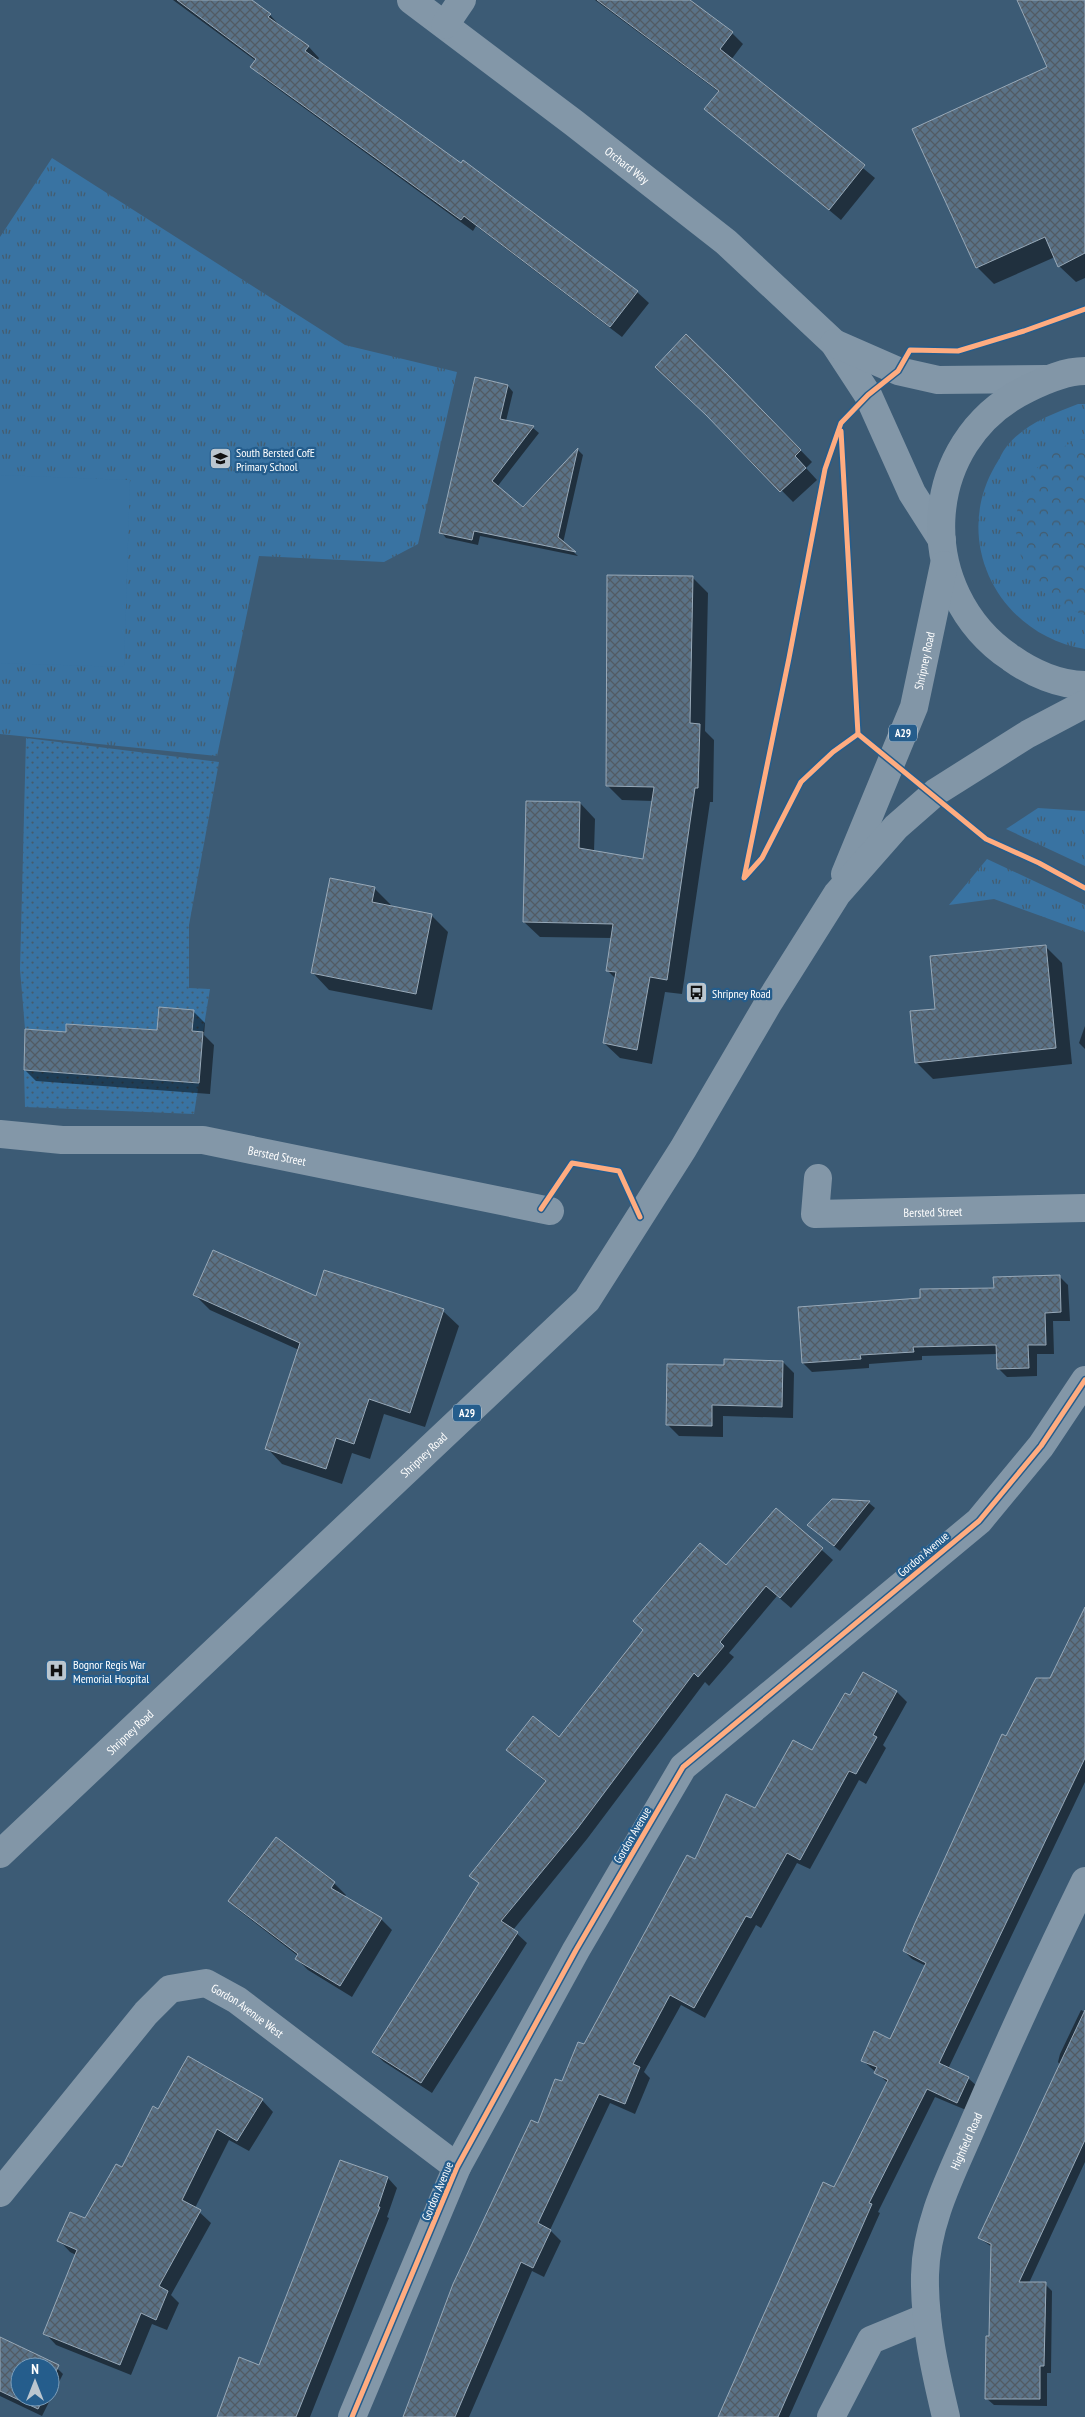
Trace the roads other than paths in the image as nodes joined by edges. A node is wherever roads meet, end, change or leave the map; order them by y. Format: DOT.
graph roads {
  1 [pos="411,0"];
  2 [pos="462,0"];
  3 [pos="445,25"];
  4 [pos="834,344"];
  5 [pos="1084,370"];
  6 [pos="1048,379"];
  7 [pos="943,552"];
  8 [pos="1085,685"];
  9 [pos="1085,704"];
  10 [pos="837,894"];
  11 [pos="0,1134"];
  12 [pos="818,1178"];
  13 [pos="1085,1208"];
  14 [pos="550,1211"];
  15 [pos="1085,1380"];
  16 [pos="0,1854"];
  17 [pos="1085,1881"];
  18 [pos="457,2167"];
  19 [pos="0,2193"];
  20 [pos="927,2317"];
  21 [pos="352,2417"];
  22 [pos="832,2417"];
  23 [pos="946,2417"];
  1 -- 3 [label="street, Orchard Way"];
  2 -- 3 [label="street"];
  3 -- 4 [label="street, Orchard Way"];
  4 -- 6 [label="street"];
  4 -- 7 [label="street"];
  5 -- 6 [label="main road, Shripney Road"];
  6 -- 7 [label="main road, Shripney Road"];
  7 -- 8 [label="main road, Shripney Road"];
  7 -- 10 [label="main road, Shripney Road / A29"];
  9 -- 10 [label="main road, Shripney Road / A29"];
  10 -- 16 [label="main road, Shripney Road / A29"];
  11 -- 14 [label="street, Bersted Street"];
  12 -- 13 [label="street, Bersted Street"];
  15 -- 18 [label="street, Gordon Avenue"];
  17 -- 20 [label="street, Highfield Road"];
  18 -- 19 [label="street, Gordon Avenue West"];
  18 -- 21 [label="street, Gordon Avenue"];
  20 -- 22 [label="street"];
  20 -- 23 [label="street, Highfield Road"];
}
